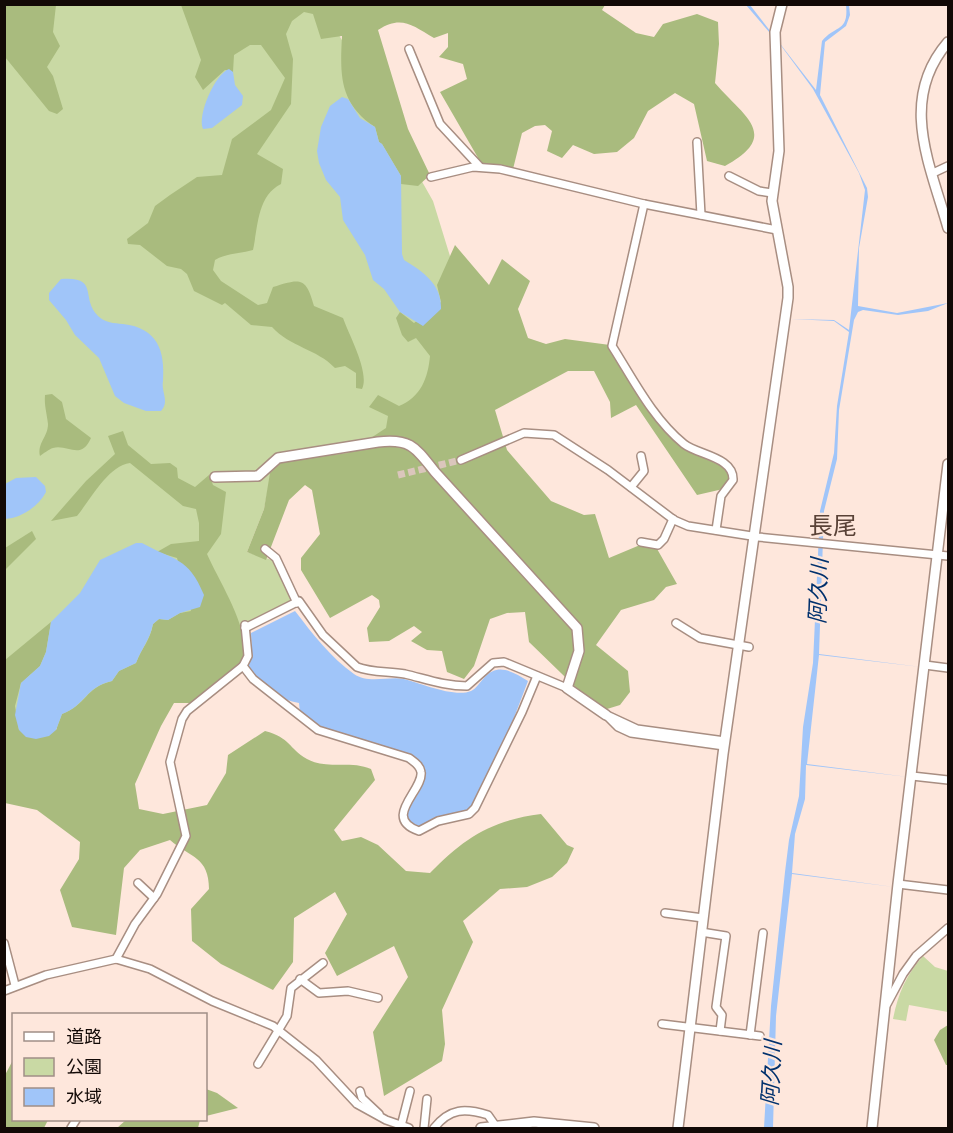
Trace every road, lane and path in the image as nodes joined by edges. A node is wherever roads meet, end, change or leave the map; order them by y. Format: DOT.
graph roads {
  1 [pos="782,4"];
  2 [pos="948,42"];
  3 [pos="409,49"];
  4 [pos="697,142"];
  5 [pos="948,166"];
  6 [pos="480,167"];
  7 [pos="933,172"];
  8 [pos="729,176"];
  9 [pos="431,177"];
  10 [pos="772,193"];
  11 [pos="644,204"];
  12 [pos="701,215"];
  13 [pos="948,228"];
  14 [pos="777,230"];
  15 [pos="641,456"];
  16 [pos="461,460"];
  17 [pos="948,464"];
  18 [pos="215,477"];
  19 [pos="631,487"];
  20 [pos="673,519"];
  21 [pos="716,530"];
  22 [pos="752,534"];
  23 [pos="642,542"];
  24 [pos="265,549"];
  25 [pos="948,556"];
  26 [pos="938,557"];
  27 [pos="297,603"];
  28 [pos="676,623"];
  29 [pos="737,645"];
  30 [pos="749,647"];
  31 [pos="925,665"];
  32 [pos="243,666"];
  33 [pos="948,668"];
  34 [pos="537,676"];
  35 [pos="567,688"];
  36 [pos="606,714"];
  37 [pos="724,744"];
  38 [pos="912,776"];
  39 [pos="948,780"];
  40 [pos="138,883"];
  41 [pos="898,884"];
  42 [pos="948,890"];
  43 [pos="154,898"];
  44 [pos="665,914"];
  45 [pos="703,918"];
  46 [pos="948,928"];
  47 [pos="701,932"];
  48 [pos="763,933"];
  49 [pos="4,943"];
  50 [pos="116,959"];
  51 [pos="323,963"];
  52 [pos="300,979"];
  53 [pos="15,985"];
  54 [pos="4,991"];
  55 [pos="378,998"];
  56 [pos="886,1006"];
  57 [pos="662,1024"];
  58 [pos="690,1028"];
  59 [pos="279,1030"];
  60 [pos="720,1031"];
  61 [pos="750,1035"];
  62 [pos="760,1036"];
  63 [pos="258,1064"];
  64 [pos="360,1091"];
  65 [pos="410,1091"];
  66 [pos="427,1099"];
  67 [pos="386,1120"];
  68 [pos="495,1125"];
  69 [pos="405,1127"];
  70 [pos="424,1128"];
  71 [pos="434,1128"];
  72 [pos="481,1128"];
  73 [pos="594,1128"];
  74 [pos="678,1128"];
  75 [pos="872,1128"];
  1 -- 10 [label="street"];
  2 -- 7 [label="street"];
  3 -- 6 [label="street"];
  4 -- 12 [label="street"];
  5 -- 7 [label="street"];
  6 -- 9 [label="street"];
  6 -- 11 [label="street"];
  7 -- 13 [label="street"];
  8 -- 10 [label="street"];
  10 -- 14 [label="street"];
  11 -- 12 [label="street"];
  11 -- 21 [label="street"];
  12 -- 14 [label="street"];
  14 -- 22 [label="street"];
  15 -- 19 [label="street"];
  16 -- 19 [label="street"];
  17 -- 26 [label="street"];
  18 -- 35 [label="street"];
  19 -- 20 [label="street"];
  20 -- 21 [label="street"];
  20 -- 23 [label="street"];
  21 -- 22 [label="street"];
  22 -- 26 [label="street"];
  22 -- 29 [label="street"];
  24 -- 27 [label="street"];
  25 -- 26 [label="street"];
  26 -- 31 [label="street"];
  27 -- 32 [label="street"];
  27 -- 34 [label="street"];
  28 -- 29 [label="street"];
  29 -- 30 [label="street"];
  29 -- 37 [label="street"];
  31 -- 33 [label="street"];
  31 -- 38 [label="street"];
  32 -- 34 [label="street"];
  32 -- 43 [label="street"];
  34 -- 35 [label="street"];
  35 -- 36 [label="street"];
  36 -- 37 [label="street"];
  37 -- 45 [label="street"];
  38 -- 39 [label="street"];
  38 -- 41 [label="street"];
  40 -- 43 [label="street"];
  41 -- 42 [label="street"];
  41 -- 56 [label="street"];
  43 -- 50 [label="street"];
  44 -- 45 [label="street"];
  45 -- 47 [label="street"];
  46 -- 56 [label="street"];
  47 -- 58 [label="street"];
  47 -- 60 [label="street"];
  48 -- 61 [label="street"];
  49 -- 53 [label="street"];
  50 -- 53 [label="street"];
  50 -- 59 [label="street"];
  51 -- 52 [label="street"];
  52 -- 55 [label="street"];
  52 -- 59 [label="street"];
  53 -- 54 [label="street"];
  56 -- 75 [label="street"];
  57 -- 58 [label="street"];
  58 -- 60 [label="street"];
  58 -- 74 [label="street"];
  59 -- 63 [label="street"];
  59 -- 67 [label="street"];
  60 -- 61 [label="street"];
  61 -- 62 [label="street"];
  64 -- 67 [label="street"];
  65 -- 69 [label="street"];
  66 -- 70 [label="street"];
  67 -- 69 [label="street"];
  68 -- 71 [label="street"];
  68 -- 72 [label="street"];
  68 -- 73 [label="street"];
}
